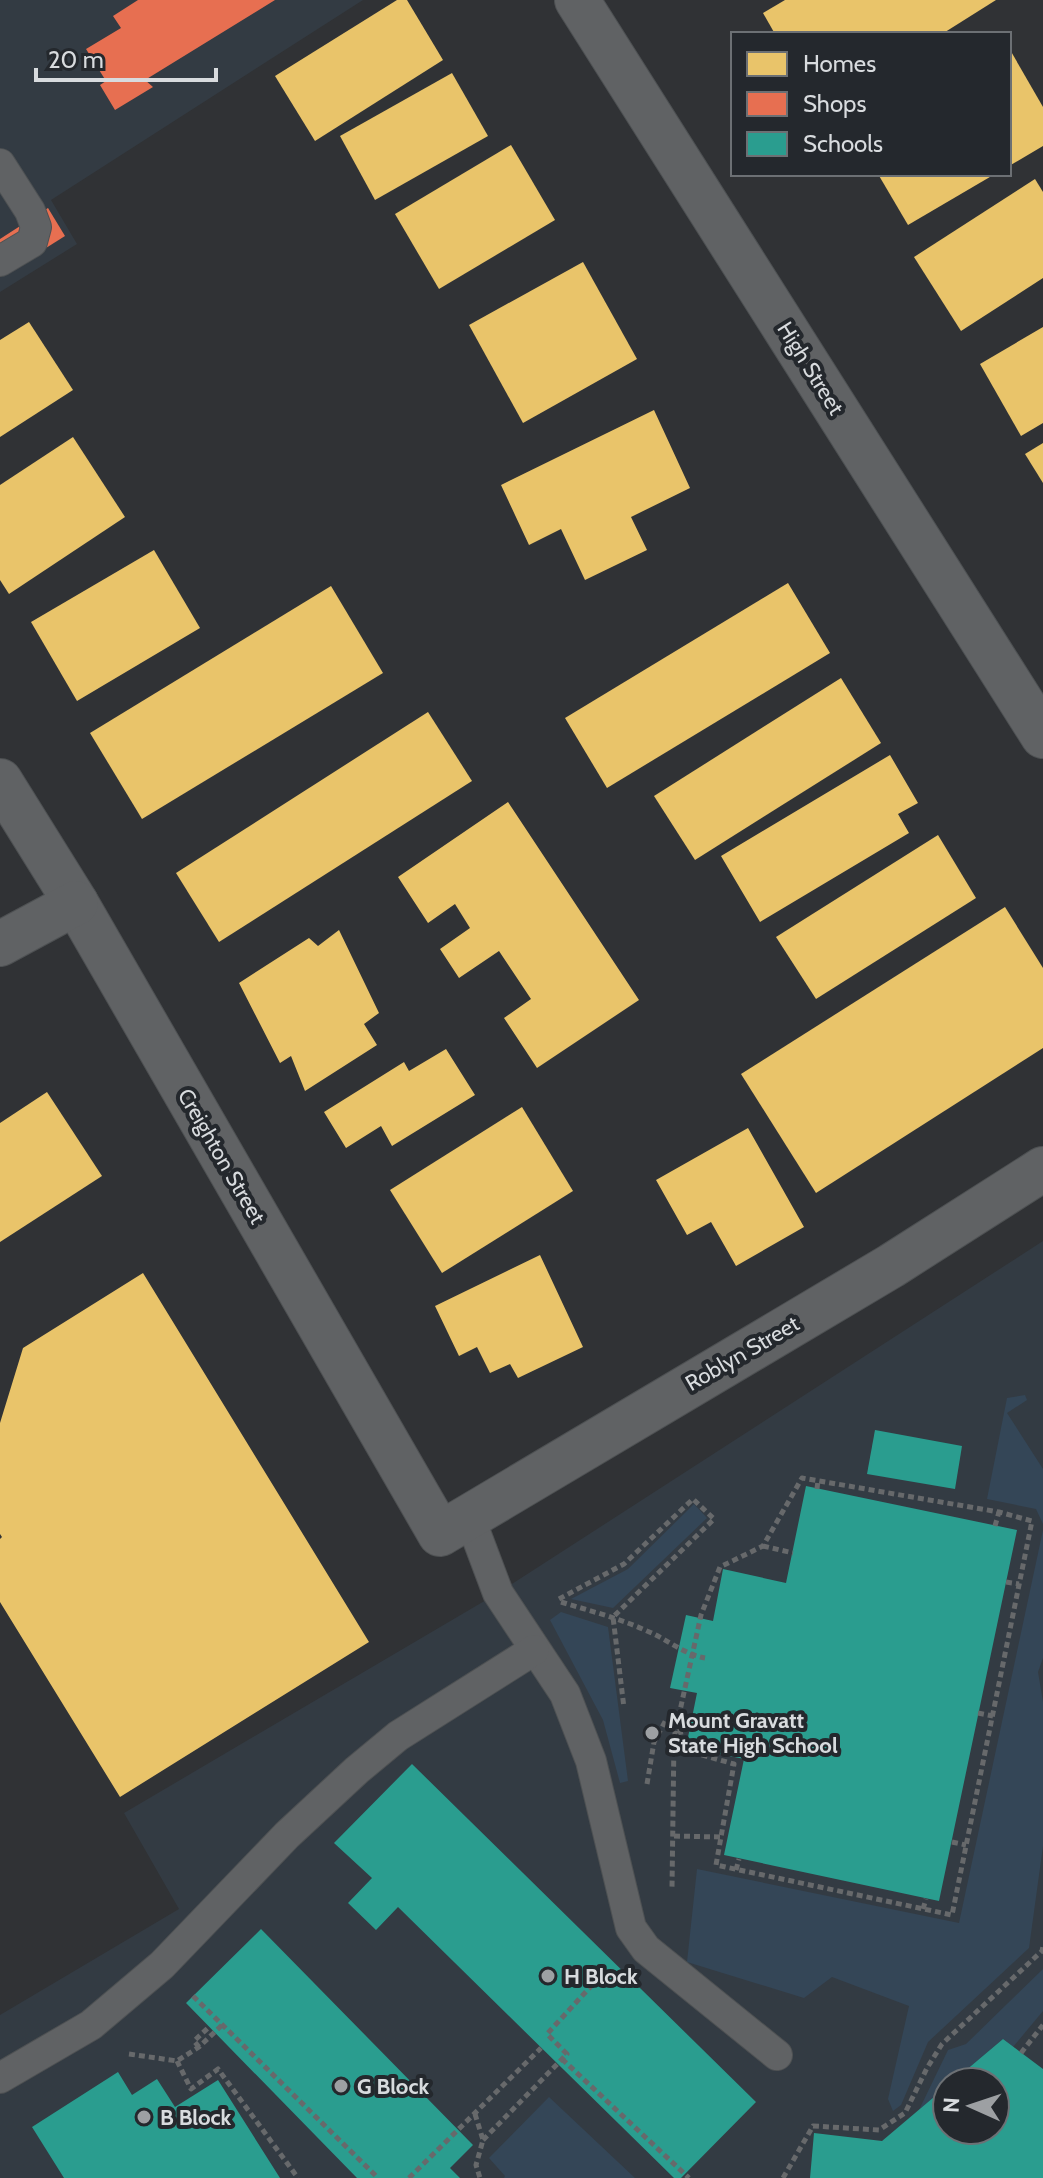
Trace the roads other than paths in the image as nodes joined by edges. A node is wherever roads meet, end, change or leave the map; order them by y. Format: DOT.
graph roads {
  1 [pos="577,0"];
  2 [pos="0,164"];
  3 [pos="0,261"];
  4 [pos="1038,714"];
  5 [pos="0,781"];
  6 [pos="76,903"];
  7 [pos="0,944"];
  8 [pos="1043,1169"];
  9 [pos="454,1525"];
  10 [pos="534,1650"];
  11 [pos="777,2055"];
  12 [pos="0,2078"];
  1 -- 4 [label="street, High Street"];
  2 -- 3 [label="lane"];
  5 -- 6 [label="street, Creighton Street"];
  6 -- 7 [label="street"];
  6 -- 9 [label="street, Creighton Street"];
  8 -- 9 [label="street, Roblyn Street"];
  9 -- 10 [label="lane"];
  10 -- 11 [label="lane"];
  10 -- 12 [label="lane"];
}
